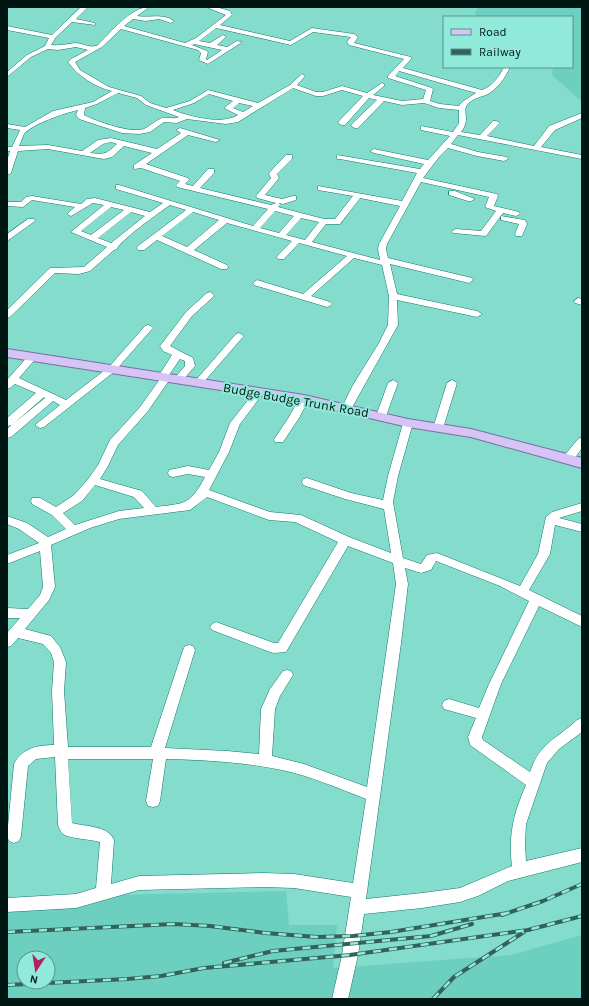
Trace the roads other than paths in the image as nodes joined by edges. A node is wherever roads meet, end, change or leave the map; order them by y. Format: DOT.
graph roads {
  1 [pos="85,7"];
  2 [pos="146,7"];
  3 [pos="209,7"];
  4 [pos="132,17"];
  5 [pos="70,20"];
  6 [pos="171,21"];
  7 [pos="93,24"];
  8 [pos="214,26"];
  9 [pos="120,27"];
  10 [pos="7,28"];
  11 [pos="53,37"];
  12 [pos="223,37"];
  13 [pos="194,42"];
  14 [pos="239,42"];
  15 [pos="186,45"];
  16 [pos="47,46"];
  17 [pos="211,46"];
  18 [pos="58,48"];
  19 [pos="94,49"];
  20 [pos="227,50"];
  21 [pos="33,54"];
  22 [pos="7,65"];
  23 [pos="16,67"];
  24 [pos="507,68"];
  25 [pos="398,69"];
  26 [pos="406,71"];
  27 [pos="7,75"];
  28 [pos="302,76"];
  29 [pos="396,79"];
  30 [pos="442,81"];
  31 [pos="382,85"];
  32 [pos="292,86"];
  33 [pos="430,89"];
  34 [pos="116,92"];
  35 [pos="484,93"];
  36 [pos="367,96"];
  37 [pos="382,99"];
  38 [pos="238,100"];
  39 [pos="426,101"];
  40 [pos="260,106"];
  41 [pos="82,107"];
  42 [pos="462,108"];
  43 [pos="167,110"];
  44 [pos="244,115"];
  45 [pos="582,115"];
  46 [pos="185,117"];
  47 [pos="158,123"];
  48 [pos="342,123"];
  49 [pos="496,123"];
  50 [pos="7,126"];
  51 [pos="355,126"];
  52 [pos="424,128"];
  53 [pos="26,129"];
  54 [pos="187,132"];
  55 [pos="456,134"];
  56 [pos="481,138"];
  57 [pos="216,140"];
  58 [pos="123,143"];
  59 [pos="447,145"];
  60 [pos="537,147"];
  61 [pos="11,149"];
  62 [pos="374,151"];
  63 [pos="551,151"];
  64 [pos="158,152"];
  65 [pos="83,154"];
  66 [pos="288,157"];
  67 [pos="340,157"];
  68 [pos="582,157"];
  69 [pos="504,159"];
  70 [pos="544,159"];
  71 [pos="430,163"];
  72 [pos="211,171"];
  73 [pos="7,173"];
  74 [pos="418,179"];
  75 [pos="119,187"];
  76 [pos="195,189"];
  77 [pos="358,195"];
  78 [pos="293,198"];
  79 [pos="471,199"];
  80 [pos="280,201"];
  81 [pos="169,202"];
  82 [pos="405,202"];
  83 [pos="7,204"];
  84 [pos="110,204"];
  85 [pos="80,207"];
  86 [pos="130,209"];
  87 [pos="192,209"];
  88 [pos="273,209"];
  89 [pos="71,214"];
  90 [pos="97,214"];
  91 [pos="499,214"];
  92 [pos="516,214"];
  93 [pos="152,215"];
  94 [pos="299,215"];
  95 [pos="116,220"];
  96 [pos="225,220"];
  97 [pos="31,221"];
  98 [pos="324,221"];
  99 [pos="255,229"];
  100 [pos="456,230"];
  101 [pos="519,234"];
  102 [pos="156,236"];
  103 [pos="281,236"];
  104 [pos="7,238"];
  105 [pos="92,239"];
  106 [pos="298,240"];
  107 [pos="307,243"];
  108 [pos="114,247"];
  109 [pos="141,248"];
  110 [pos="187,251"];
  111 [pos="353,255"];
  112 [pos="280,256"];
  113 [pos="385,262"];
  114 [pos="224,267"];
  115 [pos="470,280"];
  116 [pos="257,283"];
  117 [pos="210,295"];
  118 [pos="394,296"];
  119 [pos="305,297"];
  120 [pos="326,304"];
  121 [pos="478,314"];
  122 [pos="7,315"];
  123 [pos="148,328"];
  124 [pos="239,336"];
  125 [pos="7,353"];
  126 [pos="178,354"];
  127 [pos="32,357"];
  128 [pos="112,369"];
  129 [pos="170,378"];
  130 [pos="199,382"];
  131 [pos="10,383"];
  132 [pos="393,383"];
  133 [pos="452,383"];
  134 [pos="259,392"];
  135 [pos="42,393"];
  136 [pos="52,397"];
  137 [pos="304,399"];
  138 [pos="67,404"];
  139 [pos="346,409"];
  140 [pos="381,416"];
  141 [pos="8,423"];
  142 [pos="408,423"];
  143 [pos="40,425"];
  144 [pos="438,428"];
  145 [pos="7,435"];
  146 [pos="279,440"];
  147 [pos="582,441"];
  148 [pos="568,459"];
  149 [pos="582,463"];
  150 [pos="173,473"];
  151 [pos="212,474"];
  152 [pos="93,481"];
  153 [pos="307,482"];
  154 [pos="201,495"];
  155 [pos="36,501"];
  156 [pos="389,506"];
  157 [pos="581,507"];
  158 [pos="153,511"];
  159 [pos="56,512"];
  160 [pos="7,520"];
  161 [pos="550,520"];
  162 [pos="582,528"];
  163 [pos="73,530"];
  164 [pos="345,540"];
  165 [pos="46,543"];
  166 [pos="7,560"];
  167 [pos="398,562"];
  168 [pos="522,593"];
  169 [pos="536,600"];
  170 [pos="7,613"];
  171 [pos="31,614"];
  172 [pos="582,622"];
  173 [pos="216,627"];
  174 [pos="11,637"];
  175 [pos="189,650"];
  176 [pos="287,675"];
  177 [pos="449,705"];
  178 [pos="484,715"];
  179 [pos="582,724"];
  180 [pos="62,752"];
  181 [pos="158,755"];
  182 [pos="265,762"];
  183 [pos="533,782"];
  184 [pos="373,795"];
  185 [pos="153,801"];
  186 [pos="14,836"];
  187 [pos="582,855"];
  188 [pos="520,870"];
  189 [pos="359,891"];
  190 [pos="103,894"];
  191 [pos="7,905"];
  192 [pos="357,907"];
  193 [pos="340,999"];
  1 -- 5 [label="street"];
  2 -- 4 [label="street"];
  3 -- 8 [label="street"];
  4 -- 6 [label="street"];
  4 -- 9 [label="street"];
  5 -- 7 [label="street"];
  5 -- 11 [label="street"];
  8 -- 13 [label="street"];
  8 -- 25 [label="street"];
  9 -- 15 [label="street"];
  9 -- 19 [label="street"];
  10 -- 11 [label="street"];
  11 -- 16 [label="street"];
  12 -- 17 [label="street"];
  13 -- 15 [label="street"];
  13 -- 17 [label="street"];
  14 -- 20 [label="street"];
  15 -- 20 [label="street"];
  16 -- 18 [label="street"];
  16 -- 21 [label="street"];
  17 -- 20 [label="street"];
  18 -- 19 [label="street"];
  18 -- 21 [label="street"];
  19 -- 34 [label="street"];
  21 -- 23 [label="street"];
  22 -- 23 [label="street"];
  23 -- 27 [label="street"];
  24 -- 35 [label="street"];
  25 -- 26 [label="street"];
  25 -- 29 [label="street"];
  26 -- 29 [label="street"];
  26 -- 30 [label="street"];
  28 -- 32 [label="street"];
  29 -- 33 [label="street"];
  30 -- 33 [label="street"];
  30 -- 35 [label="street"];
  31 -- 36 [label="street"];
  32 -- 36 [label="street"];
  32 -- 40 [label="street"];
  33 -- 39 [label="street"];
  34 -- 41 [label="street"];
  34 -- 43 [label="street"];
  35 -- 42 [label="street"];
  36 -- 37 [label="street"];
  36 -- 48 [label="street"];
  37 -- 39 [label="street"];
  37 -- 51 [label="street"];
  38 -- 40 [label="street"];
  38 -- 43 [label="street"];
  38 -- 44 [label="street"];
  39 -- 42 [label="street"];
  40 -- 44 [label="street"];
  41 -- 47 [label="street"];
  41 -- 53 [label="street"];
  42 -- 55 [label="street"];
  43 -- 46 [label="street"];
  44 -- 46 [label="street"];
  45 -- 60 [label="street"];
  46 -- 47 [label="street"];
  47 -- 54 [label="street"];
  49 -- 56 [label="street"];
  50 -- 53 [label="street"];
  52 -- 55 [label="street"];
  53 -- 61 [label="street"];
  54 -- 57 [label="street"];
  54 -- 64 [label="street"];
  55 -- 56 [label="street"];
  55 -- 59 [label="street"];
  56 -- 60 [label="street"];
  58 -- 64 [label="street"];
  58 -- 65 [label="street"];
  58 -- 65 [label="street"];
  59 -- 69 [label="street"];
  59 -- 71 [label="street"];
  60 -- 63 [label="street"];
  61 -- 65 [label="street"];
  61 -- 73 [label="street"];
  62 -- 71 [label="street"];
  63 -- 68 [label="street"];
  63 -- 70 [label="street"];
  64 -- 76 [label="street"];
  66 -- 80 [label="street"];
  67 -- 74 [label="street"];
  71 -- 74 [label="street"];
  72 -- 76 [label="street"];
  74 -- 79 [label="street"];
  74 -- 82 [label="street"];
  74 -- 91 [label="street"];
  75 -- 81 [label="street"];
  76 -- 88 [label="street"];
  77 -- 82 [label="street"];
  77 -- 82 [label="street"];
  77 -- 98 [label="street"];
  78 -- 80 [label="street"];
  80 -- 88 [label="street"];
  81 -- 87 [label="street"];
  81 -- 93 [label="street"];
  82 -- 113 [label="street"];
  83 -- 85 [label="street"];
  84 -- 85 [label="street"];
  84 -- 86 [label="street"];
  84 -- 90 [label="street"];
  85 -- 89 [label="street"];
  85 -- 90 [label="street"];
  86 -- 93 [label="street"];
  86 -- 95 [label="street"];
  87 -- 96 [label="street"];
  87 -- 102 [label="street"];
  88 -- 94 [label="street"];
  88 -- 99 [label="street"];
  90 -- 95 [label="street"];
  90 -- 105 [label="street"];
  91 -- 92 [label="street"];
  91 -- 100 [label="street"];
  91 -- 101 [label="street"];
  93 -- 108 [label="street"];
  94 -- 98 [label="street"];
  94 -- 103 [label="street"];
  95 -- 105 [label="street"];
  96 -- 99 [label="street"];
  96 -- 110 [label="street"];
  97 -- 104 [label="street"];
  98 -- 107 [label="street"];
  99 -- 103 [label="street"];
  102 -- 109 [label="street"];
  102 -- 110 [label="street"];
  103 -- 106 [label="street"];
  105 -- 108 [label="street"];
  106 -- 107 [label="street"];
  106 -- 112 [label="street"];
  107 -- 111 [label="street"];
  108 -- 122 [label="street"];
  110 -- 114 [label="street"];
  111 -- 113 [label="street"];
  111 -- 119 [label="street"];
  113 -- 115 [label="street"];
  113 -- 118 [label="street"];
  116 -- 119 [label="street"];
  117 -- 126 [label="street"];
  118 -- 121 [label="street"];
  118 -- 139 [label="street"];
  119 -- 120 [label="street"];
  123 -- 128 [label="street"];
  124 -- 130 [label="street"];
  125 -- 127 [label="main road, Budge Budge Trunk Road"];
  126 -- 129 [label="street"];
  126 -- 129 [label="street"];
  127 -- 128 [label="main road, Budge Budge Trunk Road"];
  127 -- 131 [label="street"];
  128 -- 129 [label="main road, Budge Budge Trunk Road"];
  128 -- 138 [label="street"];
  129 -- 130 [label="main road, Budge Budge Trunk Road"];
  129 -- 152 [label="street"];
  130 -- 134 [label="main road, Budge Budge Trunk Road"];
  131 -- 135 [label="street"];
  132 -- 140 [label="street"];
  133 -- 144 [label="street"];
  134 -- 137 [label="main road, Budge Budge Trunk Road"];
  134 -- 151 [label="street"];
  135 -- 136 [label="street"];
  135 -- 141 [label="street"];
  136 -- 138 [label="street"];
  136 -- 145 [label="street"];
  137 -- 139 [label="main road, Budge Budge Trunk Road"];
  137 -- 146 [label="street"];
  138 -- 143 [label="street"];
  139 -- 140 [label="main road, Budge Budge Trunk Road"];
  140 -- 142 [label="main road, Budge Budge Trunk Road"];
  142 -- 144 [label="main road, Budge Budge Trunk Road"];
  142 -- 156 [label="street"];
  144 -- 148 [label="main road, Budge Budge Trunk Road"];
  147 -- 148 [label="street"];
  148 -- 149 [label="main road, Budge Budge Trunk Road"];
  150 -- 151 [label="street"];
  151 -- 154 [label="street"];
  152 -- 158 [label="street"];
  152 -- 159 [label="street"];
  153 -- 156 [label="street"];
  154 -- 158 [label="street"];
  154 -- 164 [label="street"];
  155 -- 159 [label="street"];
  156 -- 167 [label="street"];
  157 -- 161 [label="street"];
  158 -- 163 [label="street"];
  159 -- 163 [label="street"];
  160 -- 165 [label="street"];
  161 -- 162 [label="street"];
  161 -- 168 [label="street"];
  163 -- 165 [label="street"];
  164 -- 167 [label="street"];
  164 -- 173 [label="street"];
  165 -- 166 [label="street"];
  165 -- 171 [label="street"];
  167 -- 168 [label="street"];
  167 -- 184 [label="street"];
  168 -- 169 [label="street"];
  169 -- 172 [label="street"];
  169 -- 178 [label="street"];
  170 -- 171 [label="street"];
  171 -- 174 [label="street"];
  174 -- 180 [label="street"];
  175 -- 181 [label="street"];
  176 -- 182 [label="street"];
  177 -- 178 [label="street"];
  178 -- 183 [label="street"];
  179 -- 183 [label="street"];
  180 -- 181 [label="street"];
  180 -- 186 [label="street"];
  180 -- 190 [label="street"];
  181 -- 182 [label="street"];
  181 -- 185 [label="street"];
  182 -- 184 [label="street"];
  183 -- 188 [label="street"];
  184 -- 189 [label="street"];
  187 -- 188 [label="street"];
  188 -- 192 [label="street"];
  189 -- 190 [label="street"];
  189 -- 192 [label="street"];
  190 -- 191 [label="street"];
  192 -- 193 [label="street"];
}
